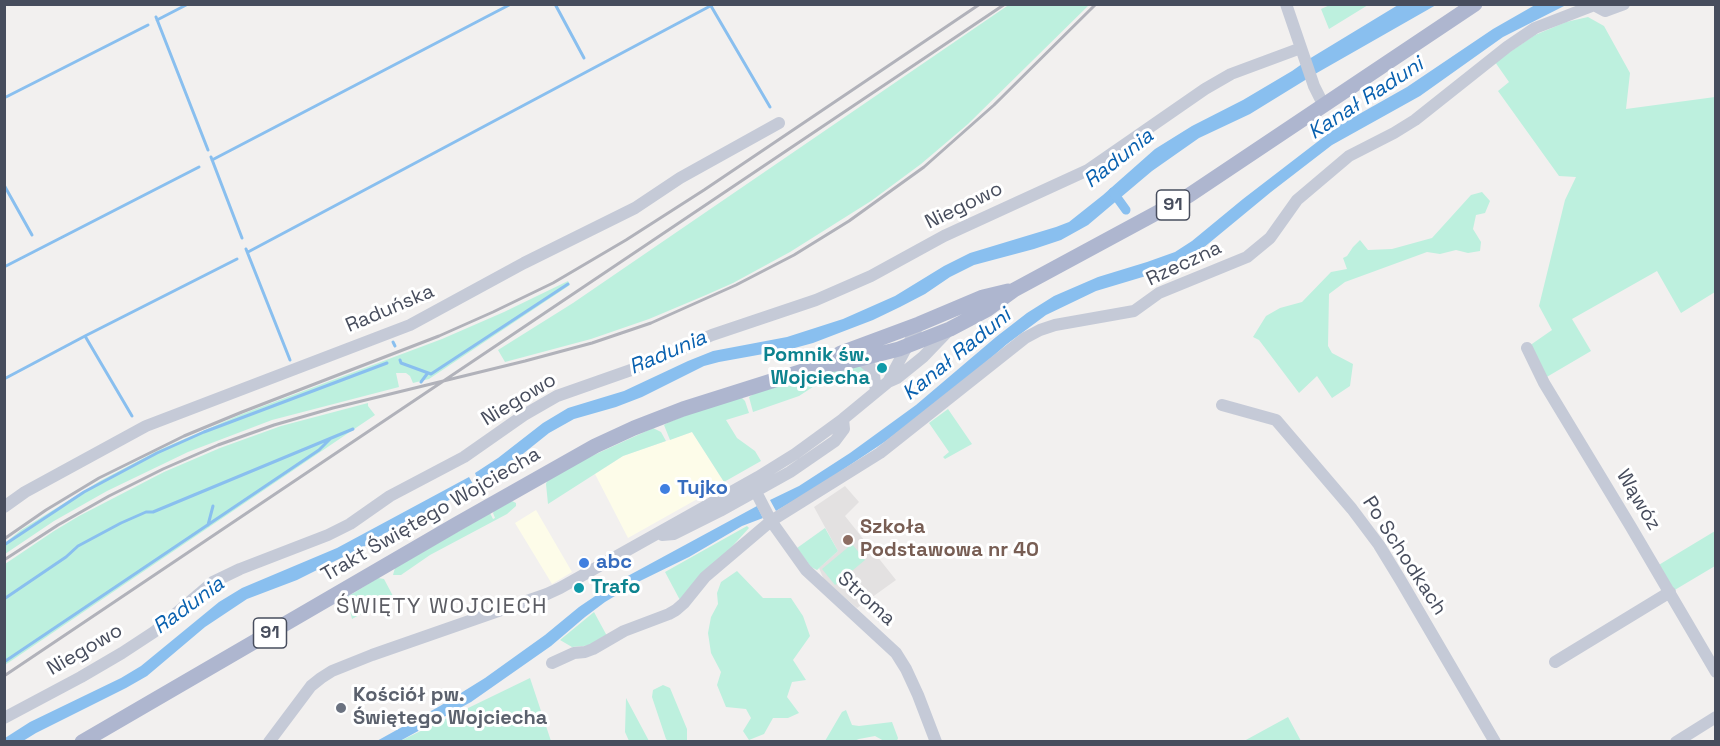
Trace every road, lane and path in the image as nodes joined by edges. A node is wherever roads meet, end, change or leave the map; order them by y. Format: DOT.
graph roads {
  1 [pos="1286,4"];
  2 [pos="1475,4"];
  3 [pos="1624,4"];
  4 [pos="1592,5"];
  5 [pos="1302,51"];
  6 [pos="1324,106"];
  7 [pos="779,123"];
  8 [pos="1014,290"];
  9 [pos="919,324"];
  10 [pos="950,330"];
  11 [pos="907,346"];
  12 [pos="1527,348"];
  13 [pos="860,359"];
  14 [pos="819,366"];
  15 [pos="888,382"];
  16 [pos="876,391"];
  17 [pos="1222,405"];
  18 [pos="843,419"];
  19 [pos="759,497"];
  20 [pos="4,507"];
  21 [pos="770,519"];
  22 [pos="658,533"];
  23 [pos="1670,592"];
  24 [pos="1555,662"];
  25 [pos="552,663"];
  26 [pos="1716,672"];
  27 [pos="1716,717"];
  28 [pos="4,718"];
  29 [pos="82,741"];
  30 [pos="269,741"];
  31 [pos="936,741"];
  32 [pos="1496,741"];
  33 [pos="1676,741"];
  1 -- 5 [label="street"];
  2 -- 6 [label="main road, 91"];
  3 -- 4 [label="street, Rzeczna"];
  4 -- 21 [label="street, Rzeczna"];
  5 -- 6 [label="street"];
  5 -- 28 [label="street, Niegowo"];
  6 -- 8 [label="main road, Trakt Świętego Wojciecha / 91"];
  7 -- 20 [label="street, Raduńska"];
  8 -- 9 [label="main road, Trakt Świętego Wojciecha / 91"];
  8 -- 10 [label="main road, Trakt Świętego Wojciecha / 91"];
  9 -- 11 [label="street, Trakt Świętego Wojciecha"];
  9 -- 14 [label="main road, Trakt Świętego Wojciecha / 91"];
  10 -- 11 [label="main road, Trakt Świętego Wojciecha / 91"];
  10 -- 15 [label="street, Trakt Świętego Wojciecha"];
  11 -- 13 [label="main road, Trakt Świętego Wojciecha / 91"];
  11 -- 15 [label="street, Trakt Świętego Wojciecha"];
  12 -- 23 [label="street, Wąwóz"];
  13 -- 14 [label="main road, Trakt Świętego Wojciecha / 91"];
  13 -- 16 [label="street"];
  14 -- 29 [label="main road, Trakt Świętego Wojciecha / 91"];
  15 -- 16 [label="street, Trakt Świętego Wojciecha"];
  16 -- 18 [label="street, Trakt Świętego Wojciecha"];
  17 -- 32 [label="street, Po Schodkach"];
  18 -- 19 [label="street"];
  18 -- 22 [label="street, Trakt Świętego Wojciecha"];
  19 -- 21 [label="street, Stroma"];
  19 -- 22 [label="street"];
  21 -- 25 [label="street, Rzeczna"];
  21 -- 31 [label="street, Stroma"];
  22 -- 30 [label="street, Trakt Świętego Wojciecha"];
  23 -- 24 [label="street"];
  23 -- 26 [label="street, Wąwóz"];
  27 -- 33 [label="street"];
}
